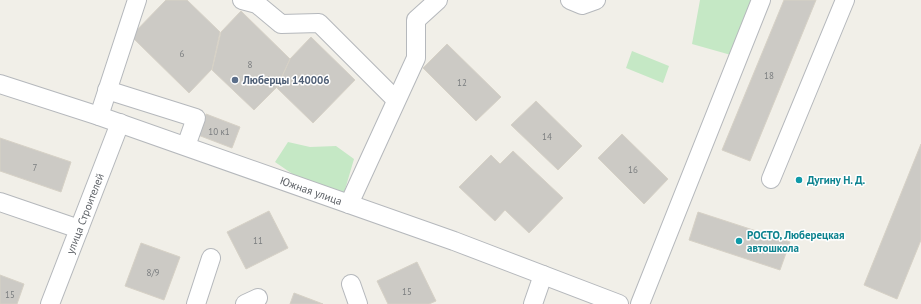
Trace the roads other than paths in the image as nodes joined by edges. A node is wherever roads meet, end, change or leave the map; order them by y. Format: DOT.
graph roads {
  1 [pos="137,0"];
  2 [pos="242,0"];
  3 [pos="438,0"];
  4 [pos="570,0"];
  5 [pos="596,0"];
  6 [pos="760,0"];
  7 [pos="845,0"];
  8 [pos="0,84"];
  9 [pos="107,90"];
  10 [pos="396,100"];
  11 [pos="99,116"];
  12 [pos="120,123"];
  13 [pos="186,146"];
  14 [pos="771,179"];
  15 [pos="0,202"];
  16 [pos="349,204"];
  17 [pos="79,229"];
  18 [pos="211,258"];
  19 [pos="543,275"];
  20 [pos="351,284"];
  21 [pos="50,304"];
  22 [pos="196,304"];
  23 [pos="358,304"];
  24 [pos="533,304"];
  25 [pos="619,304"];
  26 [pos="640,304"];
  1 -- 9 [label="street"];
  2 -- 10 [label="street"];
  3 -- 10 [label="street"];
  4 -- 5 [label="street"];
  6 -- 26 [label="street"];
  7 -- 14 [label="street"];
  8 -- 11 [label="street, Южная улица"];
  9 -- 11 [label="street"];
  9 -- 13 [label="street"];
  10 -- 16 [label="street"];
  11 -- 12 [label="street, Южная улица"];
  12 -- 13 [label="street, Южная улица"];
  12 -- 17 [label="street, улица Строителей"];
  13 -- 16 [label="street, Южная улица"];
  15 -- 17 [label="street"];
  16 -- 19 [label="street, Южная улица"];
  17 -- 21 [label="street, улица Строителей"];
  18 -- 22 [label="street"];
  19 -- 24 [label="street"];
  19 -- 25 [label="street, Южная улица"];
  20 -- 23 [label="street"];
}
